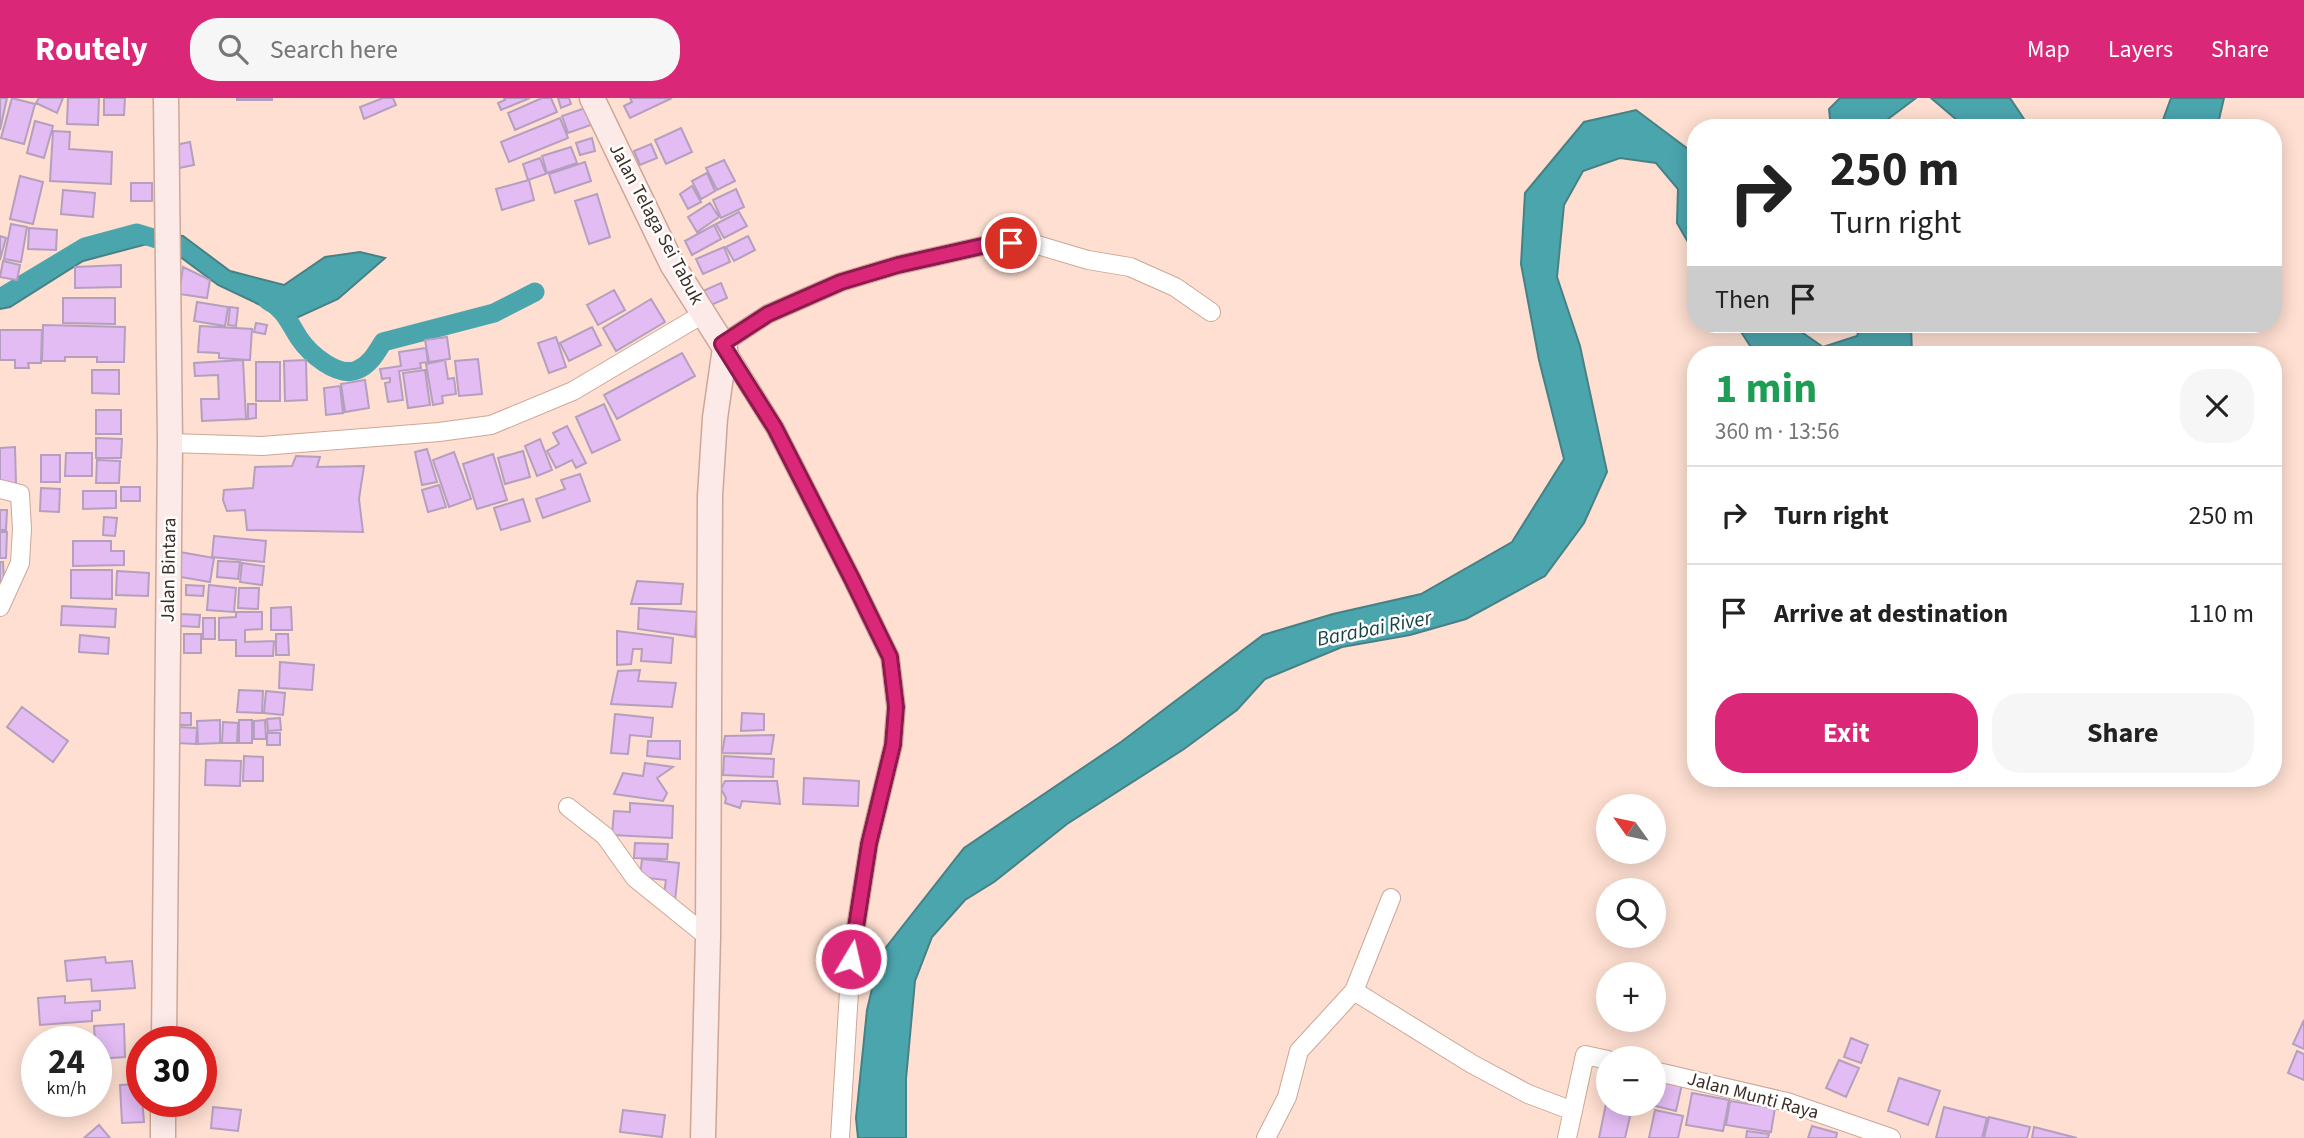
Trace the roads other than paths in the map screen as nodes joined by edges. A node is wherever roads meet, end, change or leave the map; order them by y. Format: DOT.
graph roads {
  1 [pos="166,98"];
  2 [pos="592,98"];
  3 [pos="1211,312"];
  4 [pos="703,314"];
  5 [pos="723,346"];
  6 [pos="170,443"];
  7 [pos="0,489"];
  8 [pos="0,607"];
  9 [pos="568,807"];
  10 [pos="1391,898"];
  11 [pos="708,937"];
  12 [pos="1353,991"];
  13 [pos="164,1026"];
  14 [pos="1596,1057"];
  15 [pos="1666,1074"];
  16 [pos="1573,1111"];
  17 [pos="163,1117"];
  18 [pos="163,1138"];
  19 [pos="703,1138"];
  20 [pos="840,1138"];
  21 [pos="1266,1138"];
  22 [pos="1567,1138"];
  23 [pos="1891,1138"];
  1 -- 6 [label="main road, Jalan Bintara"];
  2 -- 4 [label="main road, Jalan Telaga Sei Tabuk"];
  3 -- 5 [label="street"];
  4 -- 5 [label="main road, Jalan Telaga Sei Tabuk"];
  4 -- 6 [label="street"];
  5 -- 11 [label="main road"];
  5 -- 20 [label="street"];
  6 -- 13 [label="main road, Jalan Bintara"];
  7 -- 8 [label="street"];
  9 -- 11 [label="street"];
  10 -- 12 [label="street"];
  11 -- 19 [label="main road"];
  12 -- 16 [label="street"];
  12 -- 21 [label="street"];
  14 -- 16 [label="street"];
  15 -- 23 [label="street, Jalan Munti Raya"];
  16 -- 22 [label="street"];
  17 -- 18 [label="main road"];
}
